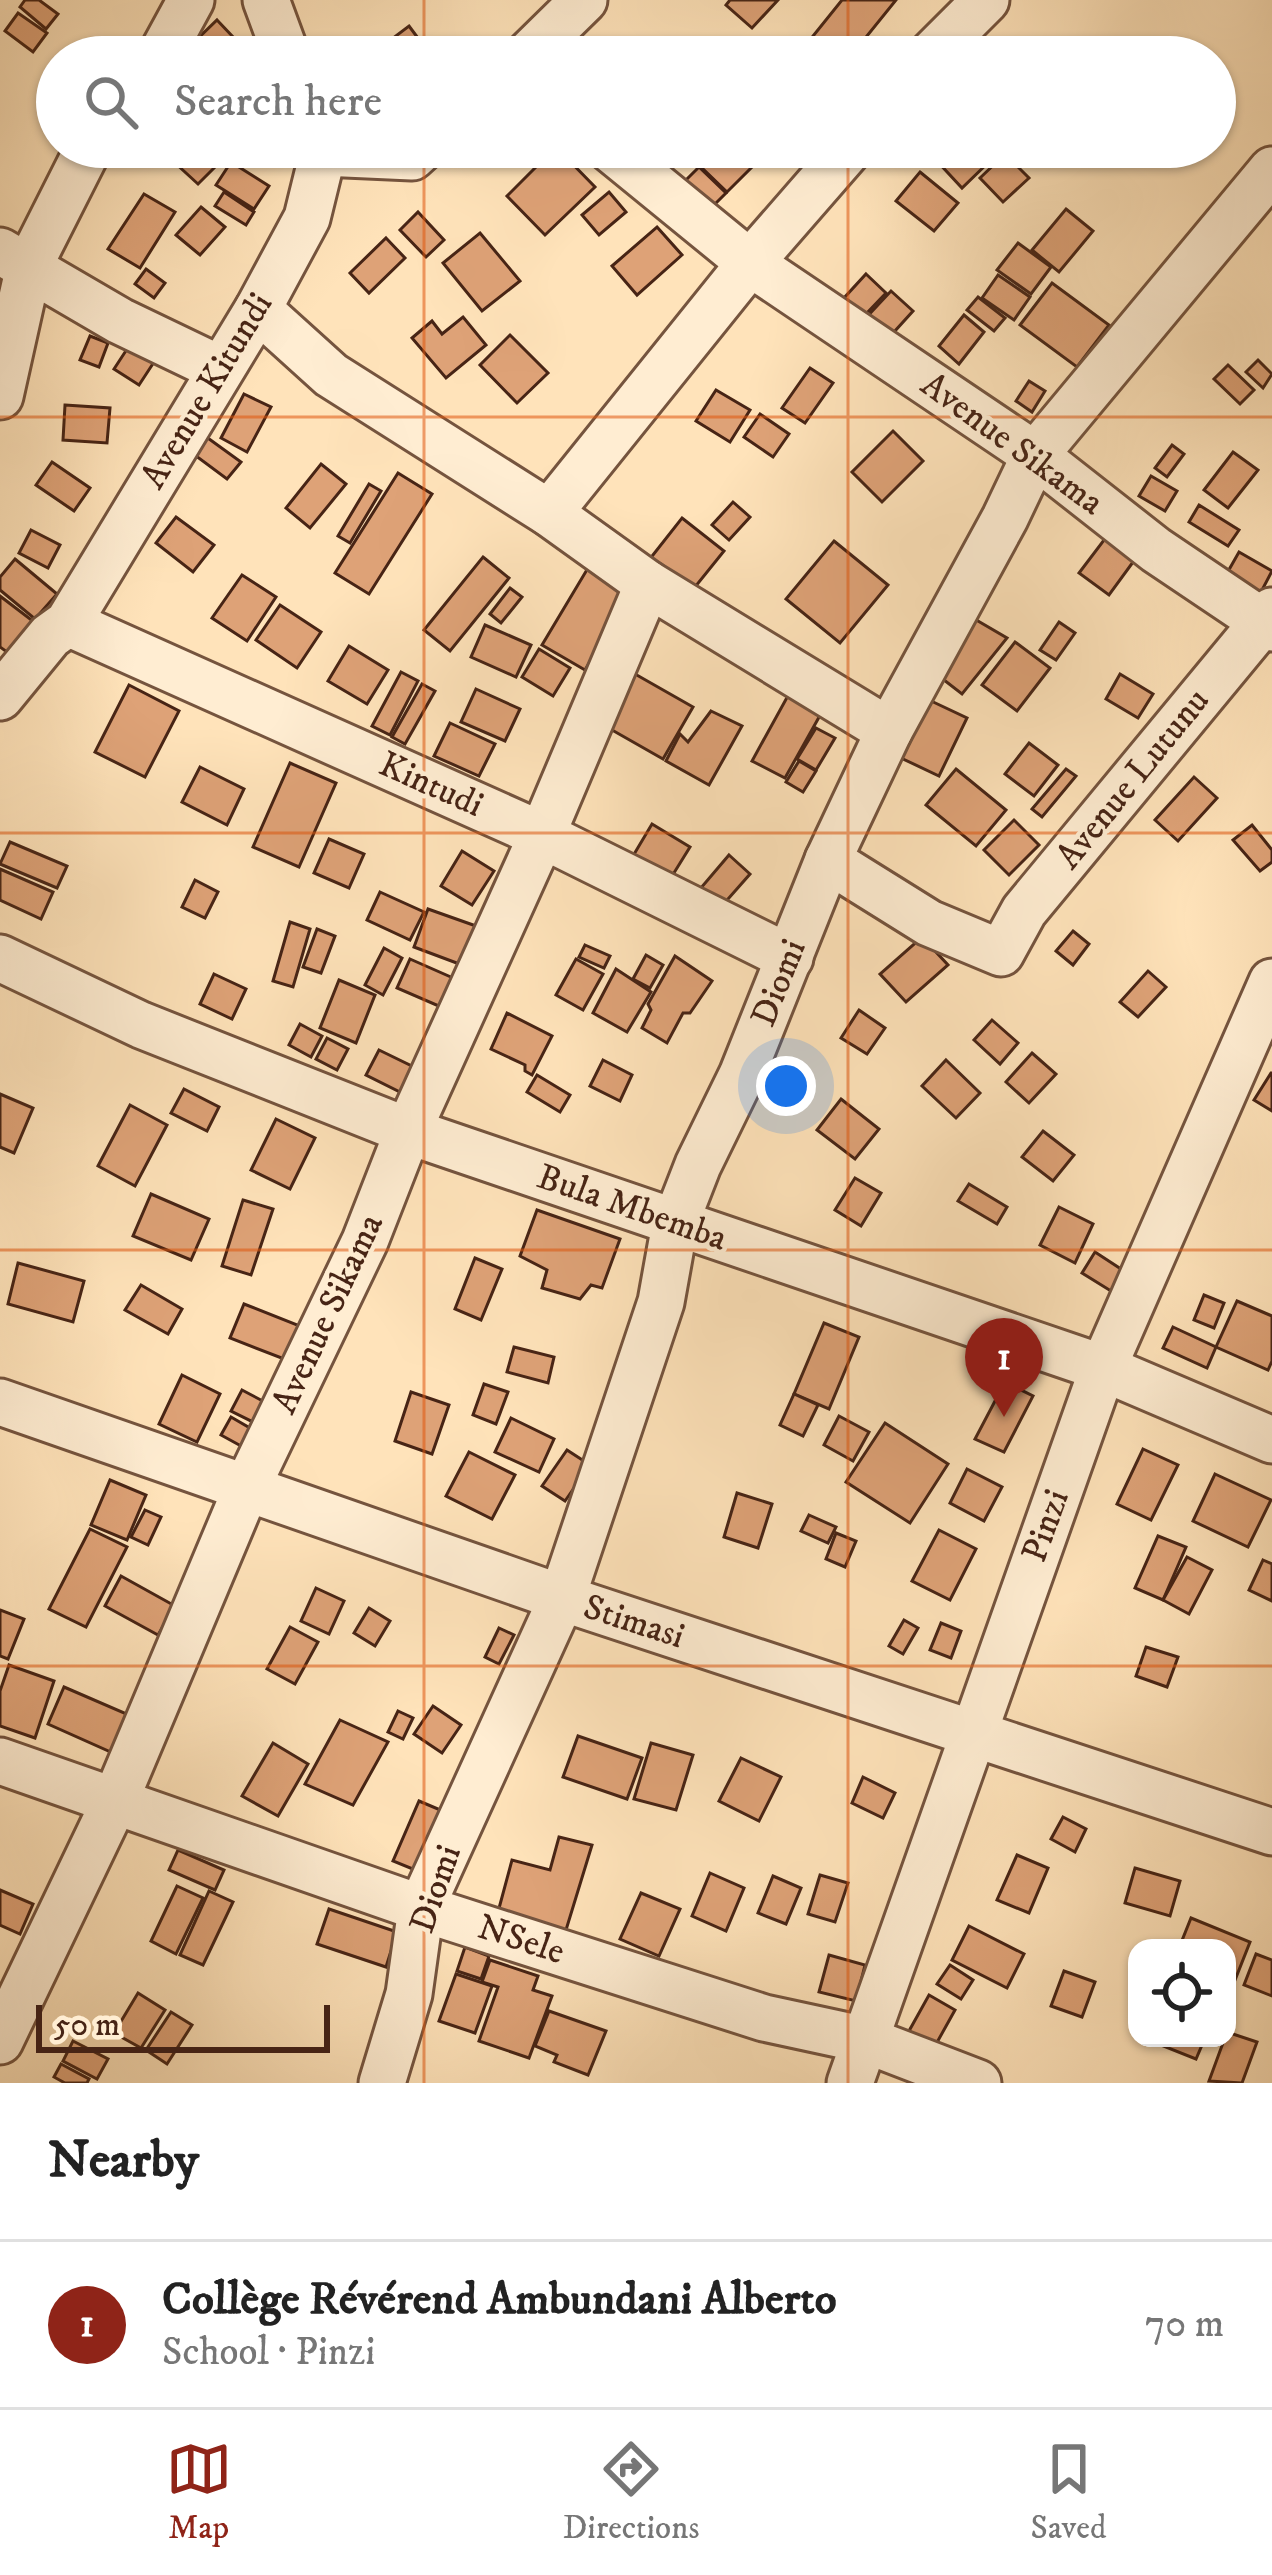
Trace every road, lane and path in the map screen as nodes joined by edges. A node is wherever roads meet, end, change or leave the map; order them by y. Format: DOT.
graph roads {
  1 [pos="191,0"];
  2 [pos="266,0"];
  3 [pos="584,0"];
  4 [pos="986,0"];
  5 [pos="171,36"];
  6 [pos="279,36"];
  7 [pos="547,36"];
  8 [pos="950,36"];
  9 [pos="75,168"];
  10 [pos="318,168"];
  11 [pos="634,168"];
  12 [pos="832,168"];
  13 [pos="1272,170"];
  14 [pos="14,258"];
  15 [pos="750,262"];
  16 [pos="257,310"];
  17 [pos="220,369"];
  18 [pos="0,396"];
  19 [pos="1035,455"];
  20 [pos="549,513"];
  21 [pos="648,584"];
  22 [pos="1269,620"];
  23 [pos="68,623"];
  24 [pos="0,698"];
  25 [pos="889,731"];
  26 [pos="542,835"];
  27 [pos="828,860"];
  28 [pos="0,958"];
  29 [pos="790,958"];
  30 [pos="1272,982"];
  31 [pos="408,1131"];
  32 [pos="675,1224"];
  33 [pos="1102,1368"];
  34 [pos="0,1402"];
  35 [pos="1272,1440"];
  36 [pos="247,1487"];
  37 [pos="562,1598"];
  38 [pos="971,1734"];
  39 [pos="0,1761"];
  40 [pos="115,1801"];
  41 [pos="1272,1832"];
  42 [pos="421,1908"];
  43 [pos="866,2040"];
  44 [pos="0,2041"];
  45 [pos="382,2083"];
  46 [pos="850,2083"];
  47 [pos="978,2083"];
  1 -- 5 [label="street"];
  2 -- 6 [label="street"];
  3 -- 7 [label="street"];
  4 -- 8 [label="street"];
  9 -- 14 [label="street"];
  10 -- 16 [label="street, Avenue Kitundi"];
  11 -- 15 [label="street, Avenue Sikama"];
  12 -- 15 [label="street"];
  13 -- 19 [label="street, Diomi"];
  14 -- 17 [label="street"];
  14 -- 18 [label="street"];
  15 -- 19 [label="street, Avenue Sikama"];
  15 -- 20 [label="street"];
  16 -- 17 [label="street, Avenue Kitundi"];
  16 -- 20 [label="street"];
  17 -- 23 [label="street, Avenue Kitundi"];
  19 -- 22 [label="street, Avenue Sikama"];
  19 -- 25 [label="street, Diomi"];
  20 -- 21 [label="street"];
  21 -- 25 [label="street"];
  21 -- 26 [label="street, Avenue Sikama"];
  22 -- 27 [label="street, Avenue Lutunu"];
  23 -- 24 [label="street, Avenue Kitundi"];
  23 -- 26 [label="street, Kintudi"];
  25 -- 27 [label="street, Diomi"];
  26 -- 29 [label="street, Kintudi"];
  26 -- 31 [label="street, Avenue Sikama"];
  27 -- 29 [label="street, Diomi"];
  28 -- 31 [label="street, Bula Mbemba"];
  29 -- 32 [label="street, Diomi"];
  30 -- 33 [label="street, Pinzi"];
  31 -- 32 [label="street, Bula Mbemba"];
  31 -- 36 [label="street, Avenue Sikama"];
  32 -- 33 [label="street, Bula Mbemba"];
  32 -- 37 [label="street, Diomi"];
  33 -- 35 [label="street, Bula Mbemba"];
  33 -- 38 [label="street, Pinzi"];
  34 -- 36 [label="street, Stimasi"];
  36 -- 37 [label="street, Stimasi"];
  36 -- 40 [label="street, Avenue Sikama"];
  37 -- 38 [label="street, Stimasi"];
  37 -- 42 [label="street, Diomi"];
  38 -- 41 [label="street, Stimasi"];
  38 -- 43 [label="street, Pinzi"];
  39 -- 40 [label="street, NSele"];
  40 -- 42 [label="street, NSele"];
  40 -- 44 [label="street, Avenue Sikama"];
  42 -- 43 [label="street, NSele"];
  42 -- 45 [label="street, Diomi"];
  43 -- 46 [label="street, Pinzi"];
  43 -- 47 [label="street, NSele"];
}
